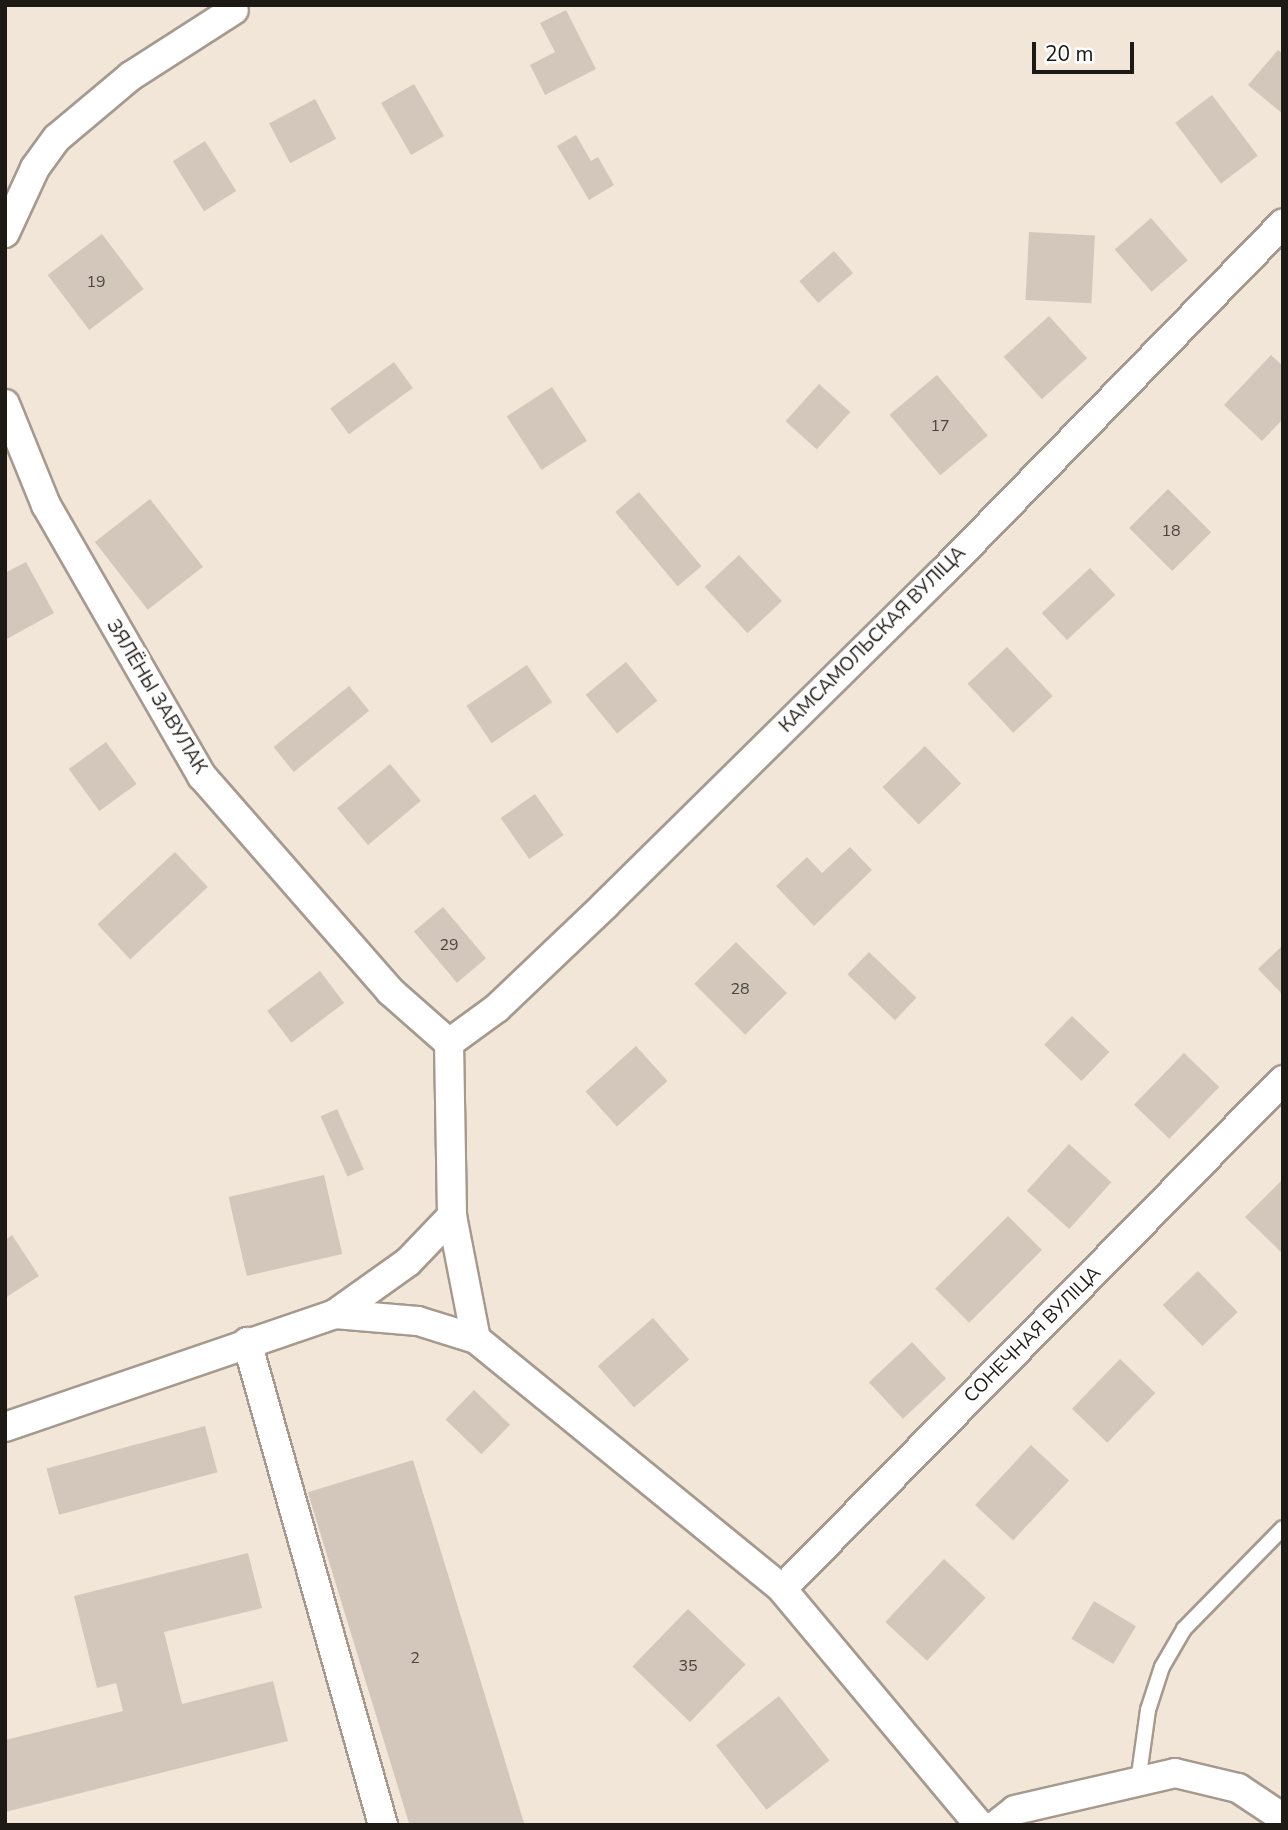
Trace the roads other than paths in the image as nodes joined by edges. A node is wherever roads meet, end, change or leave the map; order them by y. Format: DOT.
graph roads {
  1 [pos="236,7"];
  2 [pos="1283,223"];
  3 [pos="5,233"];
  4 [pos="5,404"];
  5 [pos="449,1043"];
  6 [pos="1283,1080"];
  7 [pos="452,1216"];
  8 [pos="335,1314"];
  9 [pos="476,1339"];
  10 [pos="247,1342"];
  11 [pos="5,1427"];
  12 [pos="1283,1528"];
  13 [pos="782,1589"];
  14 [pos="1138,1782"];
  15 [pos="1283,1818"];
  16 [pos="383,1825"];
  17 [pos="979,1825"];
  18 [pos="996,1825"];
  1 -- 3 [label="street"];
  2 -- 5 [label="street, КАМСАМОЛЬСКАЯ ВУЛІЦА"];
  4 -- 5 [label="street, ЗЯЛЁНЫ ЗАВУЛАК"];
  5 -- 7 [label="street"];
  6 -- 13 [label="street, СОНЕЧНАЯ ВУЛІЦА"];
  7 -- 8 [label="street"];
  7 -- 9 [label="street"];
  8 -- 9 [label="street"];
  8 -- 10 [label="street"];
  9 -- 13 [label="street"];
  10 -- 11 [label="street"];
  10 -- 16 [label="street"];
  12 -- 14 [label="lane"];
  13 -- 17 [label="street"];
  14 -- 15 [label="street"];
  14 -- 18 [label="street"];
}
